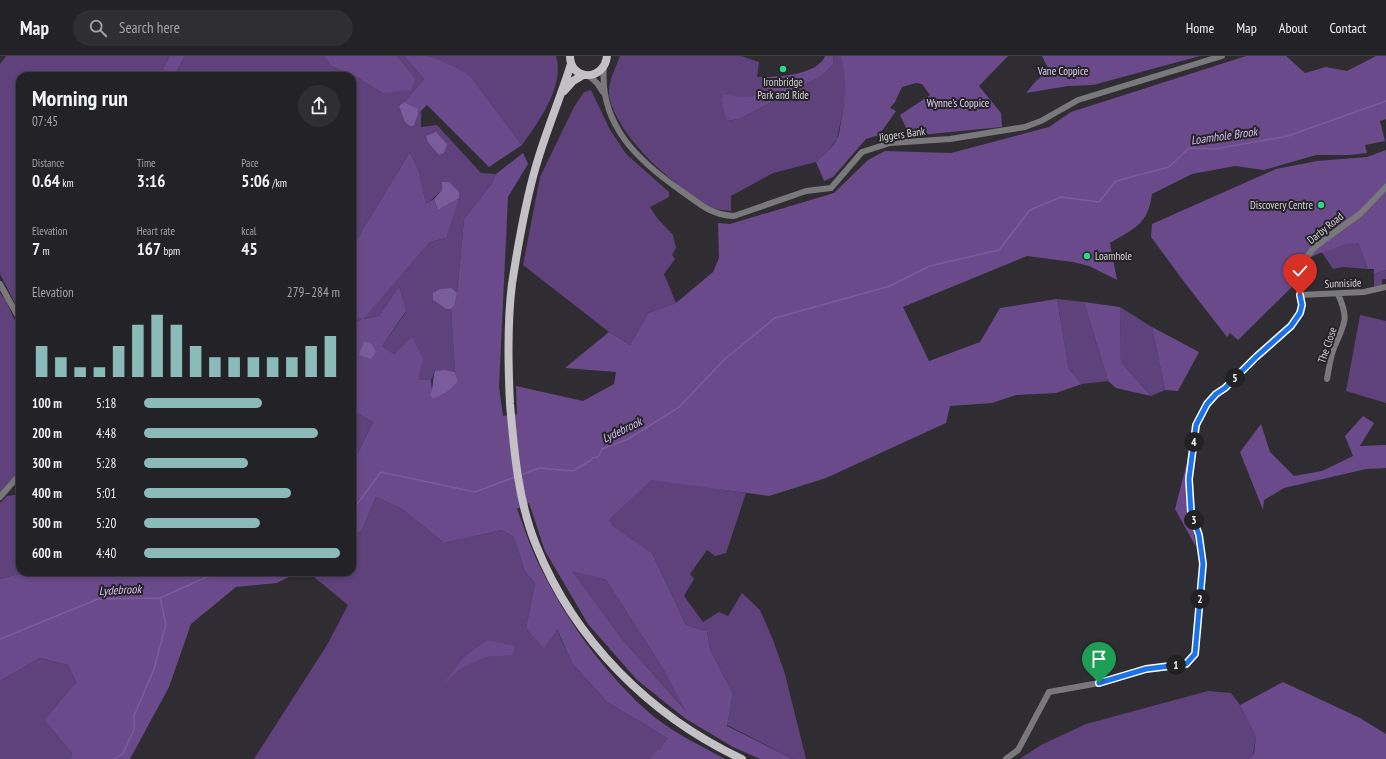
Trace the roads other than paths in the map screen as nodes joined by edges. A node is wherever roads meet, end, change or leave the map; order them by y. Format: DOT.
graph roads {
  1 [pos="607,56"];
  2 [pos="1222,56"];
  3 [pos="570,59"];
  4 [pos="604,67"];
  5 [pos="586,75"];
  6 [pos="604,93"];
  7 [pos="562,94"];
  8 [pos="1386,187"];
  9 [pos="0,284"];
  10 [pos="1386,287"];
  11 [pos="1338,294"];
  12 [pos="1300,295"];
  13 [pos="16,313"];
  14 [pos="1329,369"];
  15 [pos="1337,370"];
  16 [pos="1327,379"];
  17 [pos="16,479"];
  18 [pos="0,497"];
  19 [pos="742,759"];
  20 [pos="1006,759"];
  1 -- 4 [label="main road"];
  2 -- 6 [label="street, Jiggers Bank"];
  3 -- 5 [label="main road"];
  3 -- 7 [label="main road"];
  4 -- 5 [label="main road"];
  4 -- 6 [label="street, Jiggers Bank"];
  5 -- 6 [label="street, Jiggers Bank"];
  5 -- 7 [label="main road"];
  7 -- 19 [label="main road"];
  8 -- 12 [label="street, Darby Road"];
  9 -- 13 [label="street"];
  10 -- 11 [label="street, Sunniside"];
  11 -- 12 [label="street, Sunniside"];
  11 -- 14 [label="street, The Close"];
  12 -- 20 [label="street, Darby Road"];
  14 -- 15 [label="street"];
  14 -- 16 [label="street, The Close"];
  17 -- 18 [label="street"];
}
